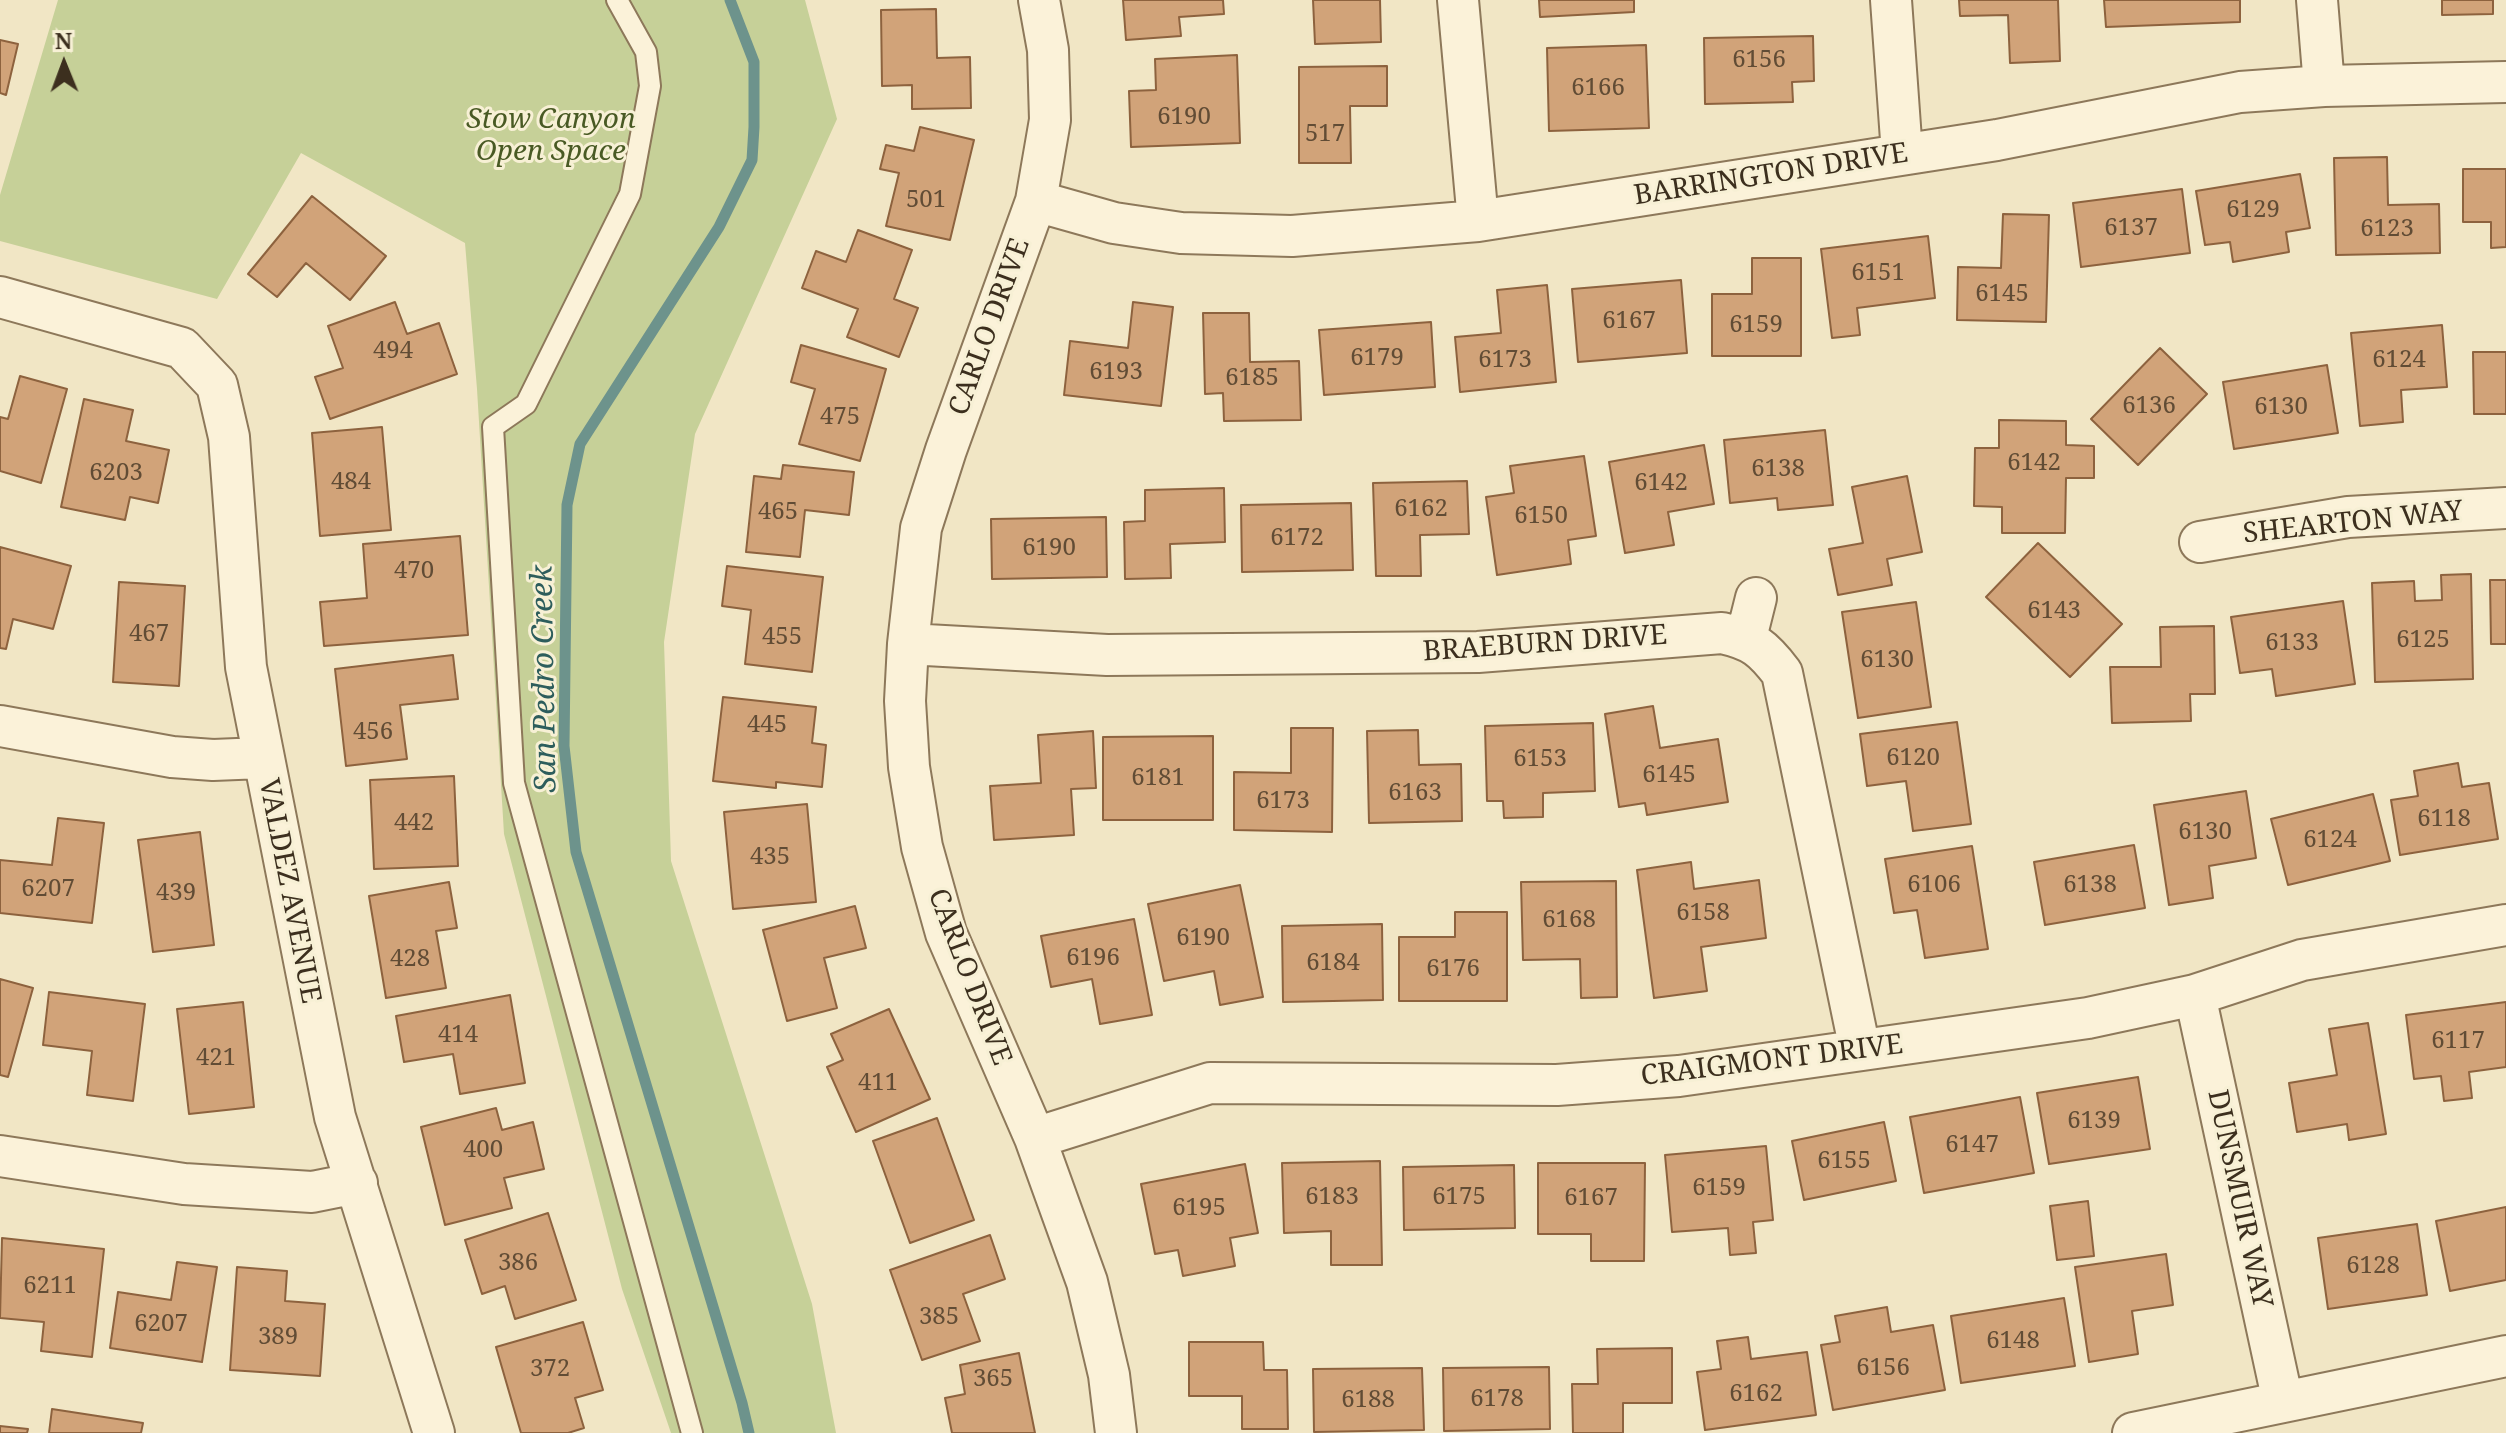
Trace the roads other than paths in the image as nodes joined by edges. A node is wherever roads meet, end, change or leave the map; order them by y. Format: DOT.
graph roads {
  1 [pos="617,0"];
  2 [pos="1039,0"];
  3 [pos="1458,0"];
  4 [pos="1891,0"];
  5 [pos="2317,0"];
  6 [pos="2506,82"];
  7 [pos="2324,86"];
  8 [pos="1902,154"];
  9 [pos="1036,201"];
  10 [pos="1478,221"];
  11 [pos="0,297"];
  12 [pos="2506,508"];
  13 [pos="2200,542"];
  14 [pos="1756,598"];
  15 [pos="1746,638"];
  16 [pos="908,644"];
  17 [pos="0,726"];
  18 [pos="262,758"];
  19 [pos="2506,925"];
  20 [pos="2195,995"];
  21 [pos="1860,1050"];
  22 [pos="1035,1138"];
  23 [pos="0,1156"];
  24 [pos="357,1183"];
  25 [pos="2506,1356"];
  26 [pos="2283,1402"];
  27 [pos="434,1433"];
  28 [pos="692,1433"];
  29 [pos="1116,1433"];
  30 [pos="2133,1433"];
  1 -- 28 [label="lane"];
  2 -- 9 [label="street, CARLO DRIVE"];
  3 -- 10 [label="street"];
  4 -- 8 [label="street"];
  5 -- 7 [label="street"];
  6 -- 7 [label="street, BARRINGTON DRIVE"];
  7 -- 8 [label="street, BARRINGTON DRIVE"];
  8 -- 10 [label="street, BARRINGTON DRIVE"];
  9 -- 10 [label="street, BARRINGTON DRIVE"];
  9 -- 16 [label="street, CARLO DRIVE"];
  11 -- 18 [label="street, VALDEZ AVENUE"];
  12 -- 13 [label="street, SHEARTON WAY"];
  14 -- 15 [label="street"];
  15 -- 16 [label="street, BRAEBURN DRIVE"];
  15 -- 21 [label="street"];
  16 -- 22 [label="street, CARLO DRIVE"];
  17 -- 18 [label="street"];
  18 -- 24 [label="street, VALDEZ AVENUE"];
  19 -- 20 [label="street, CRAIGMONT DRIVE"];
  20 -- 21 [label="street, CRAIGMONT DRIVE"];
  20 -- 26 [label="street, DUNSMUIR WAY"];
  21 -- 22 [label="street, CRAIGMONT DRIVE"];
  22 -- 29 [label="street, CARLO DRIVE"];
  23 -- 24 [label="street"];
  24 -- 27 [label="street, VALDEZ AVENUE"];
  25 -- 26 [label="street"];
  26 -- 30 [label="street"];
}
